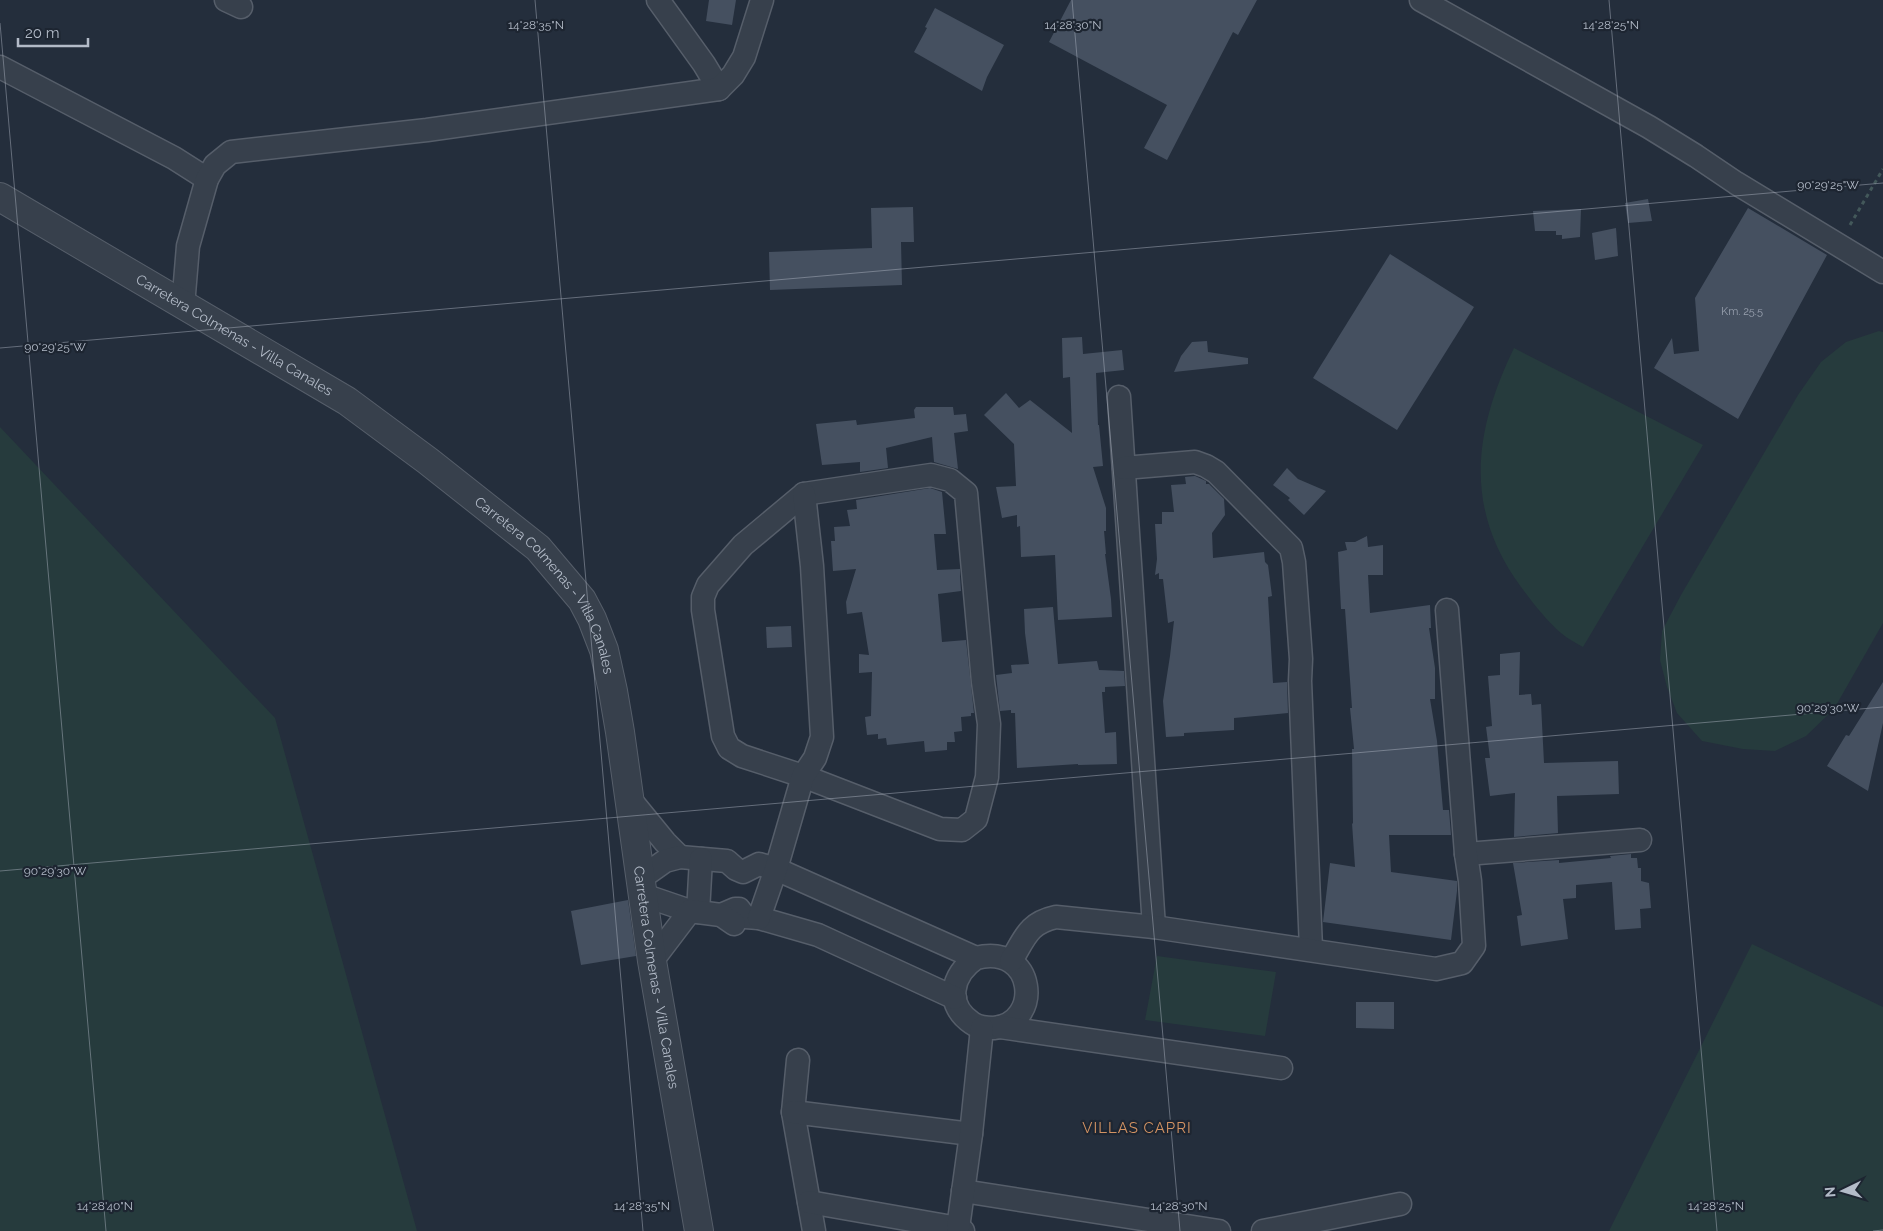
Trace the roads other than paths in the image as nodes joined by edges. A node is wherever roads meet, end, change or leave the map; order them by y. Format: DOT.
graph roads {
  1 [pos="658,0"];
  2 [pos="762,0"];
  3 [pos="1421,0"];
  4 [pos="0,67"];
  5 [pos="719,89"];
  6 [pos="207,179"];
  7 [pos="0,197"];
  8 [pos="1883,272"];
  9 [pos="183,306"];
  10 [pos="1119,397"];
  11 [pos="1124,468"];
  12 [pos="804,494"];
  13 [pos="1447,610"];
  14 [pos="803,776"];
  15 [pos="629,798"];
  16 [pos="1640,840"];
  17 [pos="1466,854"];
  18 [pos="691,858"];
  19 [pos="767,867"];
  20 [pos="642,887"];
  21 [pos="694,912"];
  22 [pos="752,918"];
  23 [pos="1154,927"];
  24 [pos="1311,949"];
  25 [pos="976,958"];
  26 [pos="652,961"];
  27 [pos="1010,961"];
  28 [pos="955,998"];
  29 [pos="991,1027"];
  30 [pos="798,1060"];
  31 [pos="1281,1068"];
  32 [pos="793,1112"];
  33 [pos="971,1134"];
  34 [pos="963,1191"];
  35 [pos="809,1202"];
  36 [pos="1400,1204"];
  37 [pos="961,1229"];
  38 [pos="700,1231"];
  39 [pos="814,1231"];
  40 [pos="1219,1231"];
  41 [pos="1264,1231"];
  1 -- 5 [label="street"];
  2 -- 5 [label="street"];
  3 -- 8 [label="street"];
  4 -- 6 [label="street"];
  5 -- 6 [label="street"];
  6 -- 9 [label="street"];
  7 -- 9 [label="street, Carretera Colmenas - Villa Canales"];
  9 -- 15 [label="street, Carretera Colmenas - Villa Canales"];
  10 -- 11 [label="street"];
  11 -- 23 [label="street"];
  11 -- 24 [label="street"];
  12 -- 14 [label="street"];
  12 -- 14 [label="street"];
  12 -- 14 [label="street"];
  13 -- 17 [label="street"];
  14 -- 19 [label="street"];
  15 -- 18 [label="street"];
  15 -- 20 [label="street, Carretera Colmenas - Villa Canales"];
  16 -- 17 [label="street"];
  17 -- 24 [label="street"];
  18 -- 19 [label="street"];
  18 -- 20 [label="street"];
  18 -- 21 [label="street"];
  19 -- 22 [label="street"];
  19 -- 25 [label="street"];
  20 -- 21 [label="street"];
  20 -- 26 [label="street, Carretera Colmenas - Villa Canales"];
  21 -- 22 [label="street"];
  21 -- 26 [label="street"];
  22 -- 28 [label="street"];
  23 -- 24 [label="street"];
  23 -- 27 [label="street"];
  25 -- 27 [label="street"];
  25 -- 28 [label="street"];
  26 -- 38 [label="street, Carretera Colmenas - Villa Canales"];
  27 -- 29 [label="street"];
  28 -- 29 [label="street"];
  29 -- 31 [label="street"];
  29 -- 33 [label="street"];
  30 -- 32 [label="street"];
  32 -- 33 [label="street"];
  32 -- 35 [label="street"];
  33 -- 34 [label="street"];
  34 -- 37 [label="street"];
  34 -- 40 [label="street"];
  35 -- 37 [label="street"];
  35 -- 39 [label="street"];
  36 -- 41 [label="street"];
}
